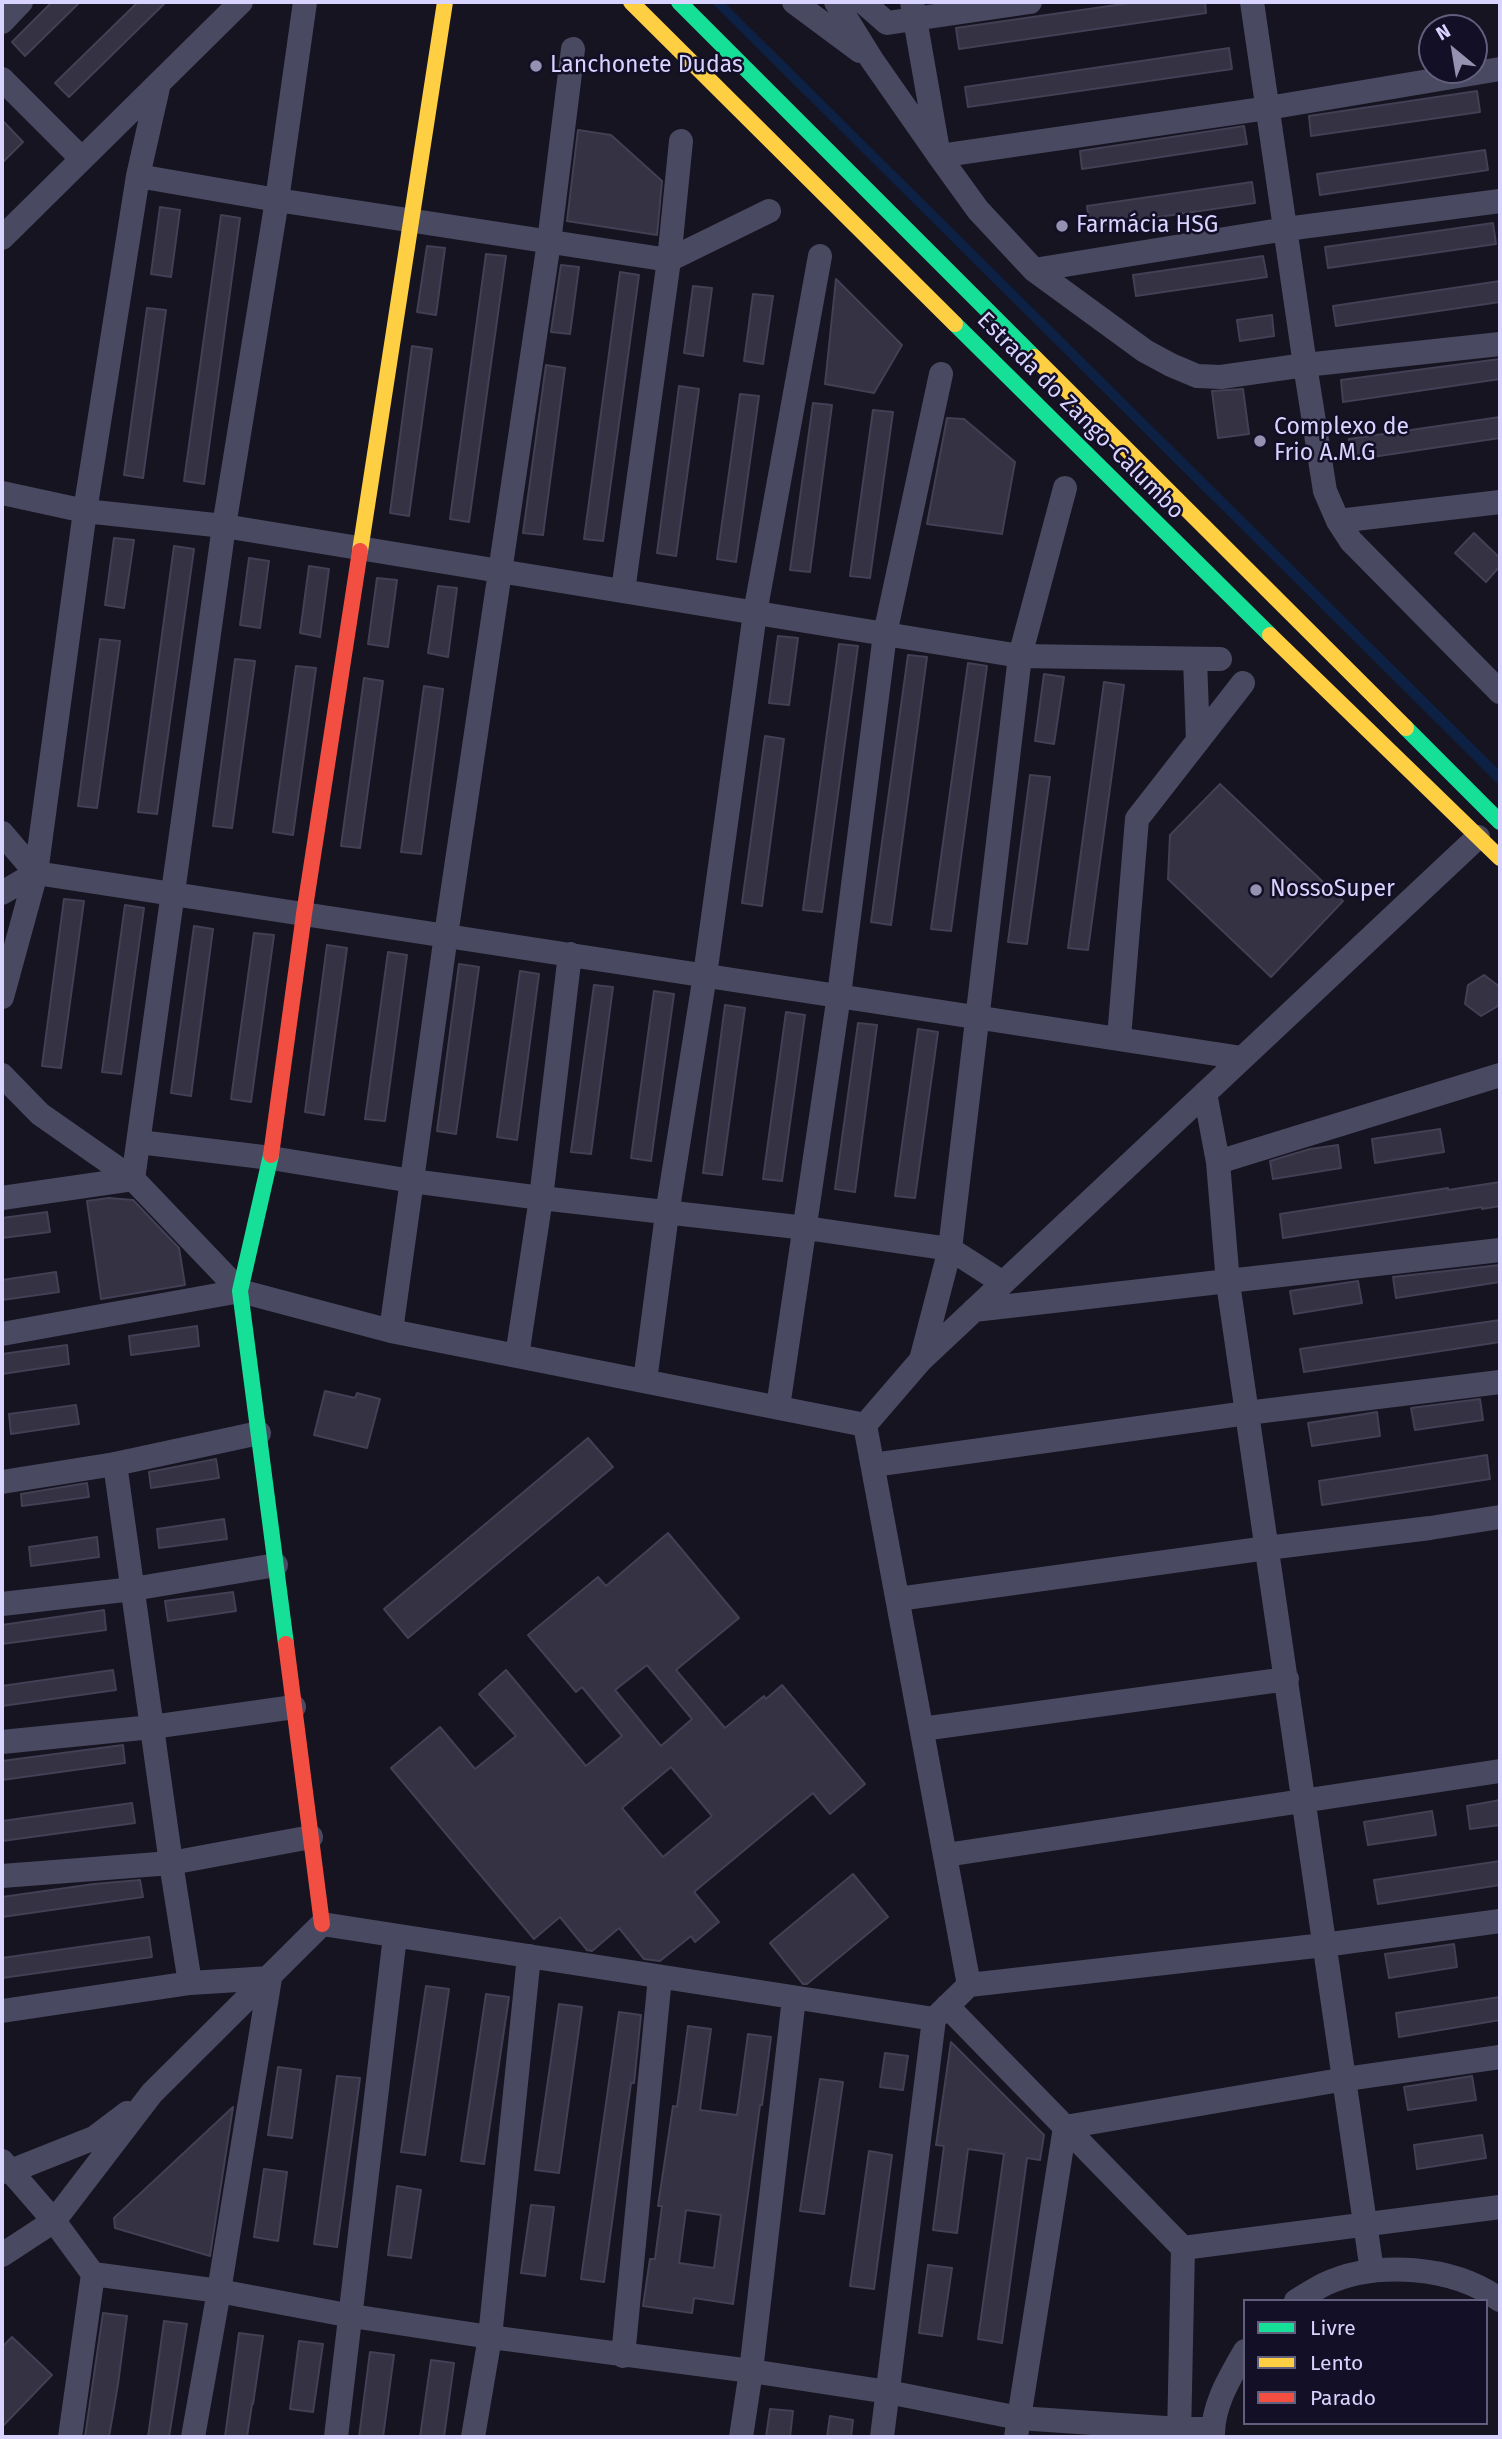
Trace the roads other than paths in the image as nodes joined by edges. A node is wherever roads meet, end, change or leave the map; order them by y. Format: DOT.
graph roads {
  1 [pos="21,2"];
  2 [pos="241,2"];
  3 [pos="305,2"];
  4 [pos="445,2"];
  5 [pos="631,2"];
  6 [pos="679,2"];
  7 [pos="794,2"];
  8 [pos="836,2"];
  9 [pos="863,2"];
  10 [pos="1030,2"];
  11 [pos="1252,2"];
  12 [pos="913,10"];
  13 [pos="2,22"];
  14 [pos="573,49"];
  15 [pos="872,60"];
  16 [pos="1500,69"];
  17 [pos="2,79"];
  18 [pos="159,83"];
  19 [pos="1268,108"];
  20 [pos="681,141"];
  21 [pos="939,156"];
  22 [pos="82,159"];
  23 [pos="138,176"];
  24 [pos="277,200"];
  25 [pos="1500,201"];
  26 [pos="769,212"];
  27 [pos="411,221"];
  28 [pos="1286,229"];
  29 [pos="2,238"];
  30 [pos="549,242"];
  31 [pos="821,256"];
  32 [pos="669,260"];
  33 [pos="1034,270"];
  34 [pos="1500,344"];
  35 [pos="1305,365"];
  36 [pos="941,374"];
  37 [pos="1065,488"];
  38 [pos="2,493"];
  39 [pos="1500,502"];
  40 [pos="85,511"];
  41 [pos="1338,522"];
  42 [pos="224,526"];
  43 [pos="361,548"];
  44 [pos="499,571"];
  45 [pos="622,591"];
  46 [pos="755,613"];
  47 [pos="885,634"];
  48 [pos="1020,656"];
  49 [pos="1195,659"];
  50 [pos="1220,659"];
  51 [pos="1243,683"];
  52 [pos="1500,692"];
  53 [pos="1198,741"];
  54 [pos="1496,810"];
  55 [pos="2,833"];
  56 [pos="1478,837"];
  57 [pos="1500,858"];
  58 [pos="36,873"];
  59 [pos="171,893"];
  60 [pos="2,894"];
  61 [pos="304,914"];
  62 [pos="446,935"];
  63 [pos="570,954"];
  64 [pos="705,975"];
  65 [pos="839,995"];
  66 [pos="2,997"];
  67 [pos="976,1016"];
  68 [pos="1119,1038"];
  69 [pos="1242,1058"];
  70 [pos="2,1075"];
  71 [pos="1500,1075"];
  72 [pos="1205,1093"];
  73 [pos="139,1142"];
  74 [pos="271,1158"];
  75 [pos="1218,1162"];
  76 [pos="132,1179"];
  77 [pos="412,1181"];
  78 [pos="2,1198"];
  79 [pos="541,1198"];
  80 [pos="667,1214"];
  81 [pos="806,1228"];
  82 [pos="950,1249"];
  83 [pos="1500,1250"];
  84 [pos="1003,1283"];
  85 [pos="1228,1283"];
  86 [pos="240,1291"];
  87 [pos="974,1310"];
  88 [pos="391,1331"];
  89 [pos="2,1334"];
  90 [pos="517,1356"];
  91 [pos="921,1360"];
  92 [pos="645,1381"];
  93 [pos="1500,1382"];
  94 [pos="778,1407"];
  95 [pos="1247,1413"];
  96 [pos="865,1425"];
  97 [pos="259,1433"];
  98 [pos="115,1464"];
  99 [pos="873,1465"];
  100 [pos="2,1482"];
  101 [pos="1500,1517"];
  102 [pos="1267,1548"];
  103 [pos="276,1565"];
  104 [pos="133,1589"];
  105 [pos="898,1599"];
  106 [pos="2,1604"];
  107 [pos="1287,1679"];
  108 [pos="294,1707"];
  109 [pos="152,1727"];
  110 [pos="922,1729"];
  111 [pos="2,1742"];
  112 [pos="1500,1771"];
  113 [pos="1305,1801"];
  114 [pos="311,1837"];
  115 [pos="946,1855"];
  116 [pos="171,1863"];
  117 [pos="2,1876"];
  118 [pos="1500,1921"];
  119 [pos="322,1924"];
  120 [pos="395,1936"];
  121 [pos="1324,1945"];
  122 [pos="529,1956"];
  123 [pos="660,1977"];
  124 [pos="270,1978"];
  125 [pos="190,1983"];
  126 [pos="969,1985"];
  127 [pos="794,1998"];
  128 [pos="2,2011"];
  129 [pos="941,2013"];
  130 [pos="1500,2057"];
  131 [pos="1346,2079"];
  132 [pos="152,2093"];
  133 [pos="1065,2127"];
  134 [pos="5,2168"];
  135 [pos="1500,2207"];
  136 [pos="54,2221"];
  137 [pos="1367,2225"];
  138 [pos="1182,2248"];
  139 [pos="2,2255"];
  140 [pos="1372,2271"];
  141 [pos="93,2274"];
  142 [pos="219,2291"];
  143 [pos="1300,2299"];
  144 [pos="1500,2300"];
  145 [pos="352,2316"];
  146 [pos="490,2337"];
  147 [pos="1243,2354"];
  148 [pos="623,2356"];
  149 [pos="751,2371"];
  150 [pos="888,2392"];
  151 [pos="1018,2428"];
  152 [pos="1179,2433"];
  153 [pos="1213,2433"];
  154 [pos="70,2437"];
  155 [pos="193,2437"];
  156 [pos="336,2437"];
  157 [pos="473,2437"];
  158 [pos="741,2437"];
  159 [pos="882,2437"];
  1 -- 13 [label="street"];
  2 -- 18 [label="street"];
  3 -- 24 [label="street"];
  4 -- 27 [label="main road"];
  5 -- 56 [label="main road, Estrada do Zango-Calumbo"];
  6 -- 54 [label="main road, Estrada do Zango-Calumbo"];
  7 -- 15 [label="street"];
  8 -- 15 [label="street"];
  9 -- 12 [label="street"];
  10 -- 12 [label="street"];
  11 -- 19 [label="street"];
  12 -- 21 [label="street"];
  14 -- 30 [label="street"];
  15 -- 21 [label="street"];
  16 -- 19 [label="street"];
  17 -- 22 [label="street"];
  18 -- 22 [label="street"];
  18 -- 23 [label="street"];
  19 -- 21 [label="street"];
  19 -- 28 [label="street"];
  20 -- 32 [label="street"];
  21 -- 33 [label="street"];
  22 -- 29 [label="street"];
  23 -- 24 [label="street"];
  23 -- 40 [label="street"];
  24 -- 27 [label="street"];
  24 -- 42 [label="street"];
  25 -- 28 [label="street"];
  26 -- 32 [label="street"];
  27 -- 30 [label="street"];
  27 -- 43 [label="main road"];
  28 -- 33 [label="street"];
  28 -- 35 [label="street"];
  30 -- 32 [label="street"];
  30 -- 44 [label="street"];
  31 -- 46 [label="street"];
  32 -- 45 [label="street"];
  33 -- 35 [label="street"];
  34 -- 35 [label="street"];
  35 -- 41 [label="street"];
  36 -- 47 [label="street"];
  37 -- 48 [label="street"];
  38 -- 40 [label="street"];
  39 -- 41 [label="street"];
  40 -- 42 [label="street"];
  40 -- 58 [label="street"];
  41 -- 52 [label="street"];
  42 -- 43 [label="street"];
  42 -- 59 [label="street"];
  43 -- 44 [label="street"];
  43 -- 61 [label="main road"];
  44 -- 45 [label="street"];
  44 -- 62 [label="street"];
  45 -- 46 [label="street"];
  46 -- 47 [label="street"];
  46 -- 64 [label="street"];
  47 -- 48 [label="street"];
  47 -- 65 [label="street"];
  48 -- 49 [label="street"];
  48 -- 67 [label="street"];
  49 -- 50 [label="street"];
  49 -- 53 [label="street"];
  51 -- 53 [label="street"];
  53 -- 68 [label="street"];
  55 -- 58 [label="street"];
  56 -- 57 [label="main road, Estrada do Zango-Calumbo"];
  56 -- 69 [label="street"];
  58 -- 59 [label="street"];
  58 -- 60 [label="street"];
  58 -- 66 [label="street"];
  59 -- 61 [label="street"];
  59 -- 73 [label="street"];
  61 -- 62 [label="street"];
  61 -- 74 [label="main road"];
  62 -- 63 [label="street"];
  62 -- 77 [label="street"];
  63 -- 64 [label="street"];
  63 -- 79 [label="street"];
  64 -- 65 [label="street"];
  64 -- 80 [label="street"];
  65 -- 67 [label="street"];
  65 -- 81 [label="street"];
  67 -- 68 [label="street"];
  67 -- 82 [label="street"];
  68 -- 69 [label="street"];
  69 -- 72 [label="street"];
  70 -- 76 [label="street"];
  71 -- 75 [label="street"];
  72 -- 75 [label="street"];
  72 -- 84 [label="street"];
  73 -- 74 [label="street"];
  73 -- 76 [label="street"];
  74 -- 77 [label="street"];
  74 -- 86 [label="main road"];
  75 -- 85 [label="street"];
  76 -- 78 [label="street"];
  76 -- 86 [label="street"];
  77 -- 79 [label="street"];
  77 -- 88 [label="street"];
  79 -- 80 [label="street"];
  79 -- 90 [label="street"];
  80 -- 81 [label="street"];
  80 -- 92 [label="street"];
  81 -- 82 [label="street"];
  81 -- 94 [label="street"];
  82 -- 84 [label="street"];
  82 -- 91 [label="street"];
  83 -- 85 [label="street"];
  84 -- 87 [label="street"];
  85 -- 87 [label="street"];
  85 -- 95 [label="street"];
  86 -- 88 [label="street"];
  86 -- 89 [label="street"];
  86 -- 97 [label="main road"];
  87 -- 91 [label="street"];
  88 -- 90 [label="street"];
  90 -- 92 [label="street"];
  91 -- 96 [label="street"];
  92 -- 94 [label="street"];
  93 -- 95 [label="street"];
  94 -- 96 [label="street"];
  95 -- 99 [label="street"];
  95 -- 102 [label="street"];
  96 -- 99 [label="street"];
  97 -- 98 [label="street"];
  97 -- 103 [label="main road"];
  98 -- 100 [label="street"];
  98 -- 104 [label="street"];
  99 -- 105 [label="street"];
  101 -- 102 [label="street"];
  102 -- 105 [label="street"];
  102 -- 107 [label="street"];
  103 -- 104 [label="street"];
  103 -- 108 [label="main road"];
  104 -- 106 [label="street"];
  104 -- 109 [label="street"];
  105 -- 110 [label="street"];
  107 -- 110 [label="street"];
  107 -- 113 [label="street"];
  108 -- 109 [label="street"];
  108 -- 114 [label="main road"];
  109 -- 111 [label="street"];
  109 -- 116 [label="street"];
  110 -- 115 [label="street"];
  112 -- 113 [label="street"];
  113 -- 115 [label="street"];
  113 -- 121 [label="street"];
  114 -- 116 [label="street"];
  114 -- 119 [label="main road"];
  115 -- 126 [label="street"];
  116 -- 117 [label="street"];
  116 -- 125 [label="street"];
  118 -- 121 [label="street"];
  119 -- 120 [label="street"];
  119 -- 124 [label="street"];
  120 -- 122 [label="street"];
  120 -- 145 [label="street"];
  121 -- 126 [label="street"];
  121 -- 131 [label="street"];
  122 -- 123 [label="street"];
  122 -- 146 [label="street"];
  123 -- 127 [label="street"];
  123 -- 148 [label="street"];
  124 -- 125 [label="street"];
  124 -- 132 [label="street"];
  124 -- 142 [label="street"];
  125 -- 128 [label="street"];
  126 -- 129 [label="street"];
  127 -- 129 [label="street"];
  127 -- 149 [label="street"];
  129 -- 133 [label="street"];
  129 -- 150 [label="street"];
  130 -- 131 [label="street"];
  131 -- 133 [label="street"];
  131 -- 137 [label="street"];
  132 -- 134 [label="street"];
  132 -- 136 [label="street"];
  133 -- 138 [label="street"];
  133 -- 151 [label="street"];
  134 -- 136 [label="street"];
  135 -- 137 [label="street"];
  136 -- 139 [label="street"];
  136 -- 141 [label="street"];
  137 -- 138 [label="street"];
  137 -- 140 [label="street"];
  138 -- 152 [label="street"];
  140 -- 143 [label="street"];
  140 -- 144 [label="street"];
  141 -- 142 [label="street"];
  141 -- 154 [label="street"];
  142 -- 145 [label="street"];
  142 -- 155 [label="street"];
  145 -- 146 [label="street"];
  145 -- 156 [label="street"];
  146 -- 148 [label="street"];
  146 -- 157 [label="street"];
  147 -- 153 [label="street"];
  148 -- 149 [label="street"];
  149 -- 150 [label="street"];
  149 -- 158 [label="street"];
  150 -- 151 [label="street"];
  150 -- 159 [label="street"];
  151 -- 152 [label="street"];
  152 -- 153 [label="street"];
}
